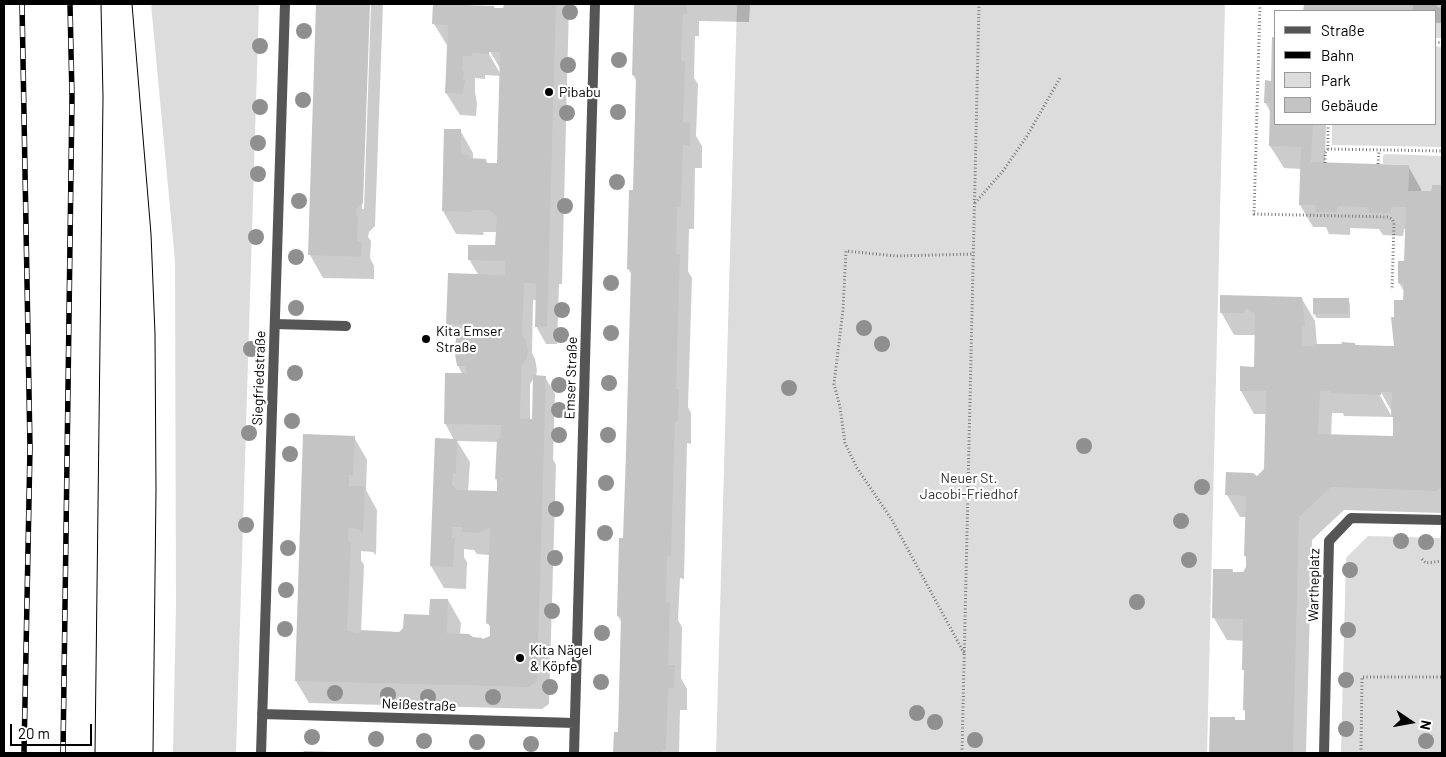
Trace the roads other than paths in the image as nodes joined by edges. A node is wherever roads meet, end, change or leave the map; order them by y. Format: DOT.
graph roads {
  1 [pos="284,4"];
  2 [pos="595,4"];
  3 [pos="275,324"];
  4 [pos="346,326"];
  5 [pos="1442,520"];
  6 [pos="262,714"];
  7 [pos="575,723"];
  8 [pos="261,753"];
  9 [pos="574,753"];
  10 [pos="1324,753"];
  1 -- 3 [label="street, Siegfriedstraße"];
  2 -- 7 [label="street, Emser Straße"];
  3 -- 4 [label="street"];
  3 -- 6 [label="street, Siegfriedstraße"];
  5 -- 10 [label="street, Wartheplatz"];
  6 -- 7 [label="street, Neißestraße"];
  6 -- 8 [label="street, Siegfriedstraße"];
  7 -- 9 [label="street, Emser Straße"];
}
